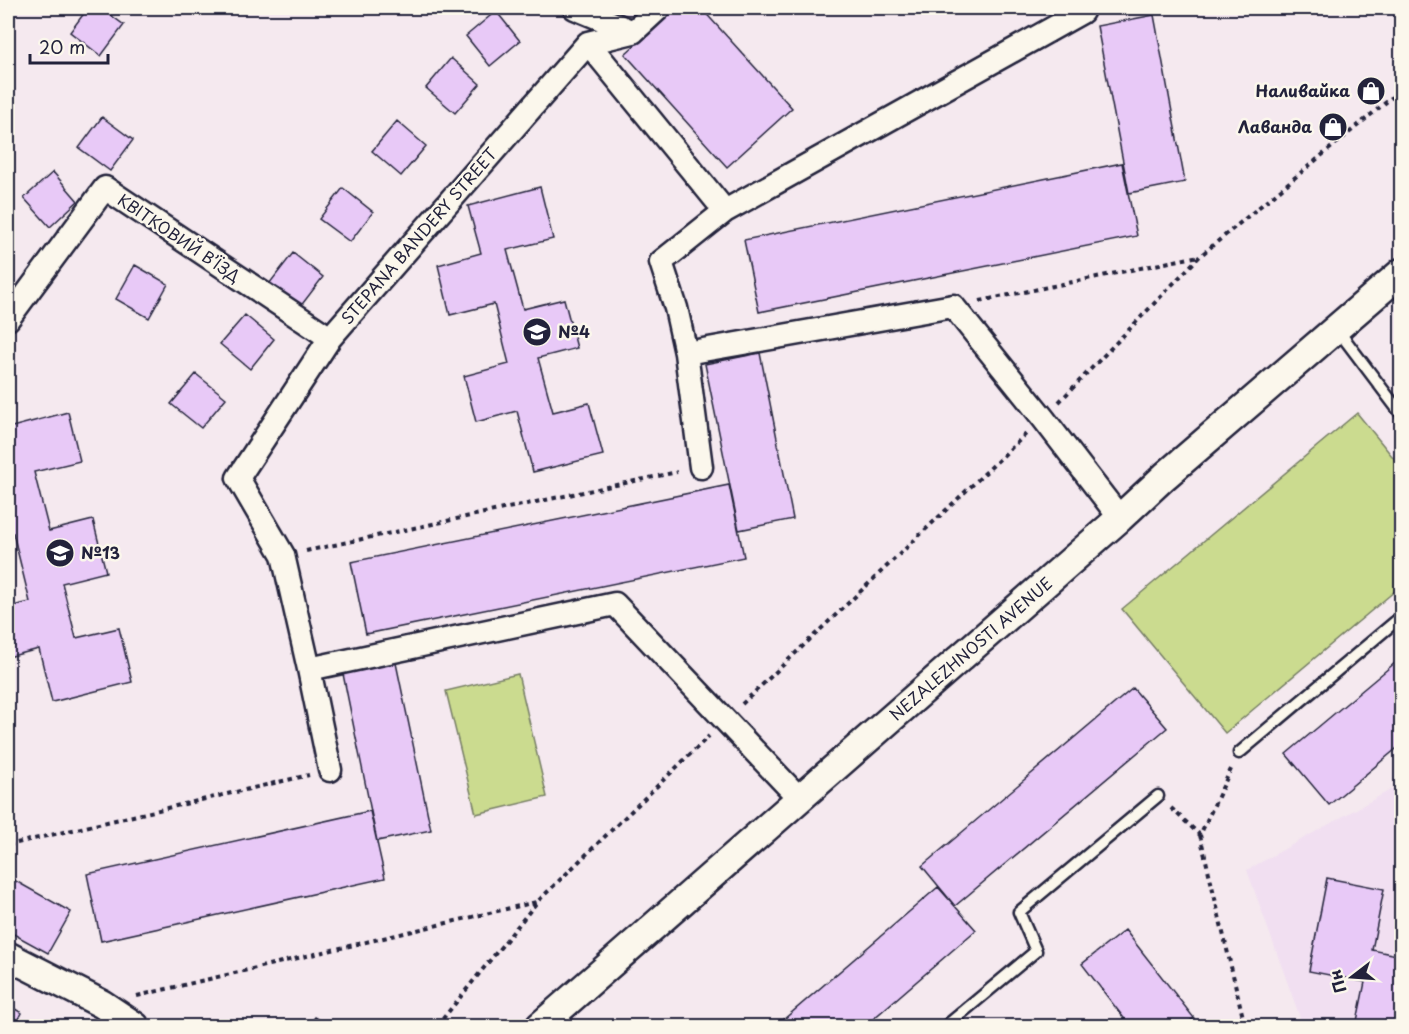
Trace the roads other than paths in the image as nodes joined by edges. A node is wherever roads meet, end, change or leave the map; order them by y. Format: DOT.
graph roads {
  1 [pos="575,8"];
  2 [pos="659,8"];
  3 [pos="1081,8"];
  4 [pos="633,32"];
  5 [pos="588,43"];
  6 [pos="725,211"];
  7 [pos="1401,272"];
  8 [pos="8,320"];
  9 [pos="1337,328"];
  10 [pos="330,338"];
  11 [pos="686,353"];
  12 [pos="1401,415"];
  13 [pos="701,467"];
  14 [pos="1120,519"];
  15 [pos="1401,616"];
  16 [pos="309,669"];
  17 [pos="1239,753"];
  18 [pos="330,770"];
  19 [pos="1158,796"];
  20 [pos="800,799"];
  21 [pos="8,956"];
  22 [pos="135,1026"];
  23 [pos="540,1026"];
  24 [pos="946,1026"];
  1 -- 4 [label="street"];
  2 -- 4 [label="street"];
  3 -- 6 [label="street"];
  4 -- 5 [label="street"];
  5 -- 6 [label="street"];
  5 -- 10 [label="street, STEPANA BANDERY STREET"];
  6 -- 11 [label="street"];
  7 -- 9 [label="street, NEZALEZHNOSTI AVENUE"];
  8 -- 10 [label="street, КВІТКОВИЙ В’ЇЗД"];
  9 -- 12 [label="lane"];
  9 -- 14 [label="street, NEZALEZHNOSTI AVENUE"];
  10 -- 16 [label="street, STEPANA BANDERY STREET"];
  11 -- 13 [label="street"];
  11 -- 14 [label="street"];
  14 -- 20 [label="street, NEZALEZHNOSTI AVENUE"];
  15 -- 17 [label="lane"];
  16 -- 18 [label="street"];
  16 -- 20 [label="street"];
  19 -- 24 [label="lane"];
  20 -- 23 [label="street, NEZALEZHNOSTI AVENUE"];
  21 -- 22 [label="street"];
}
